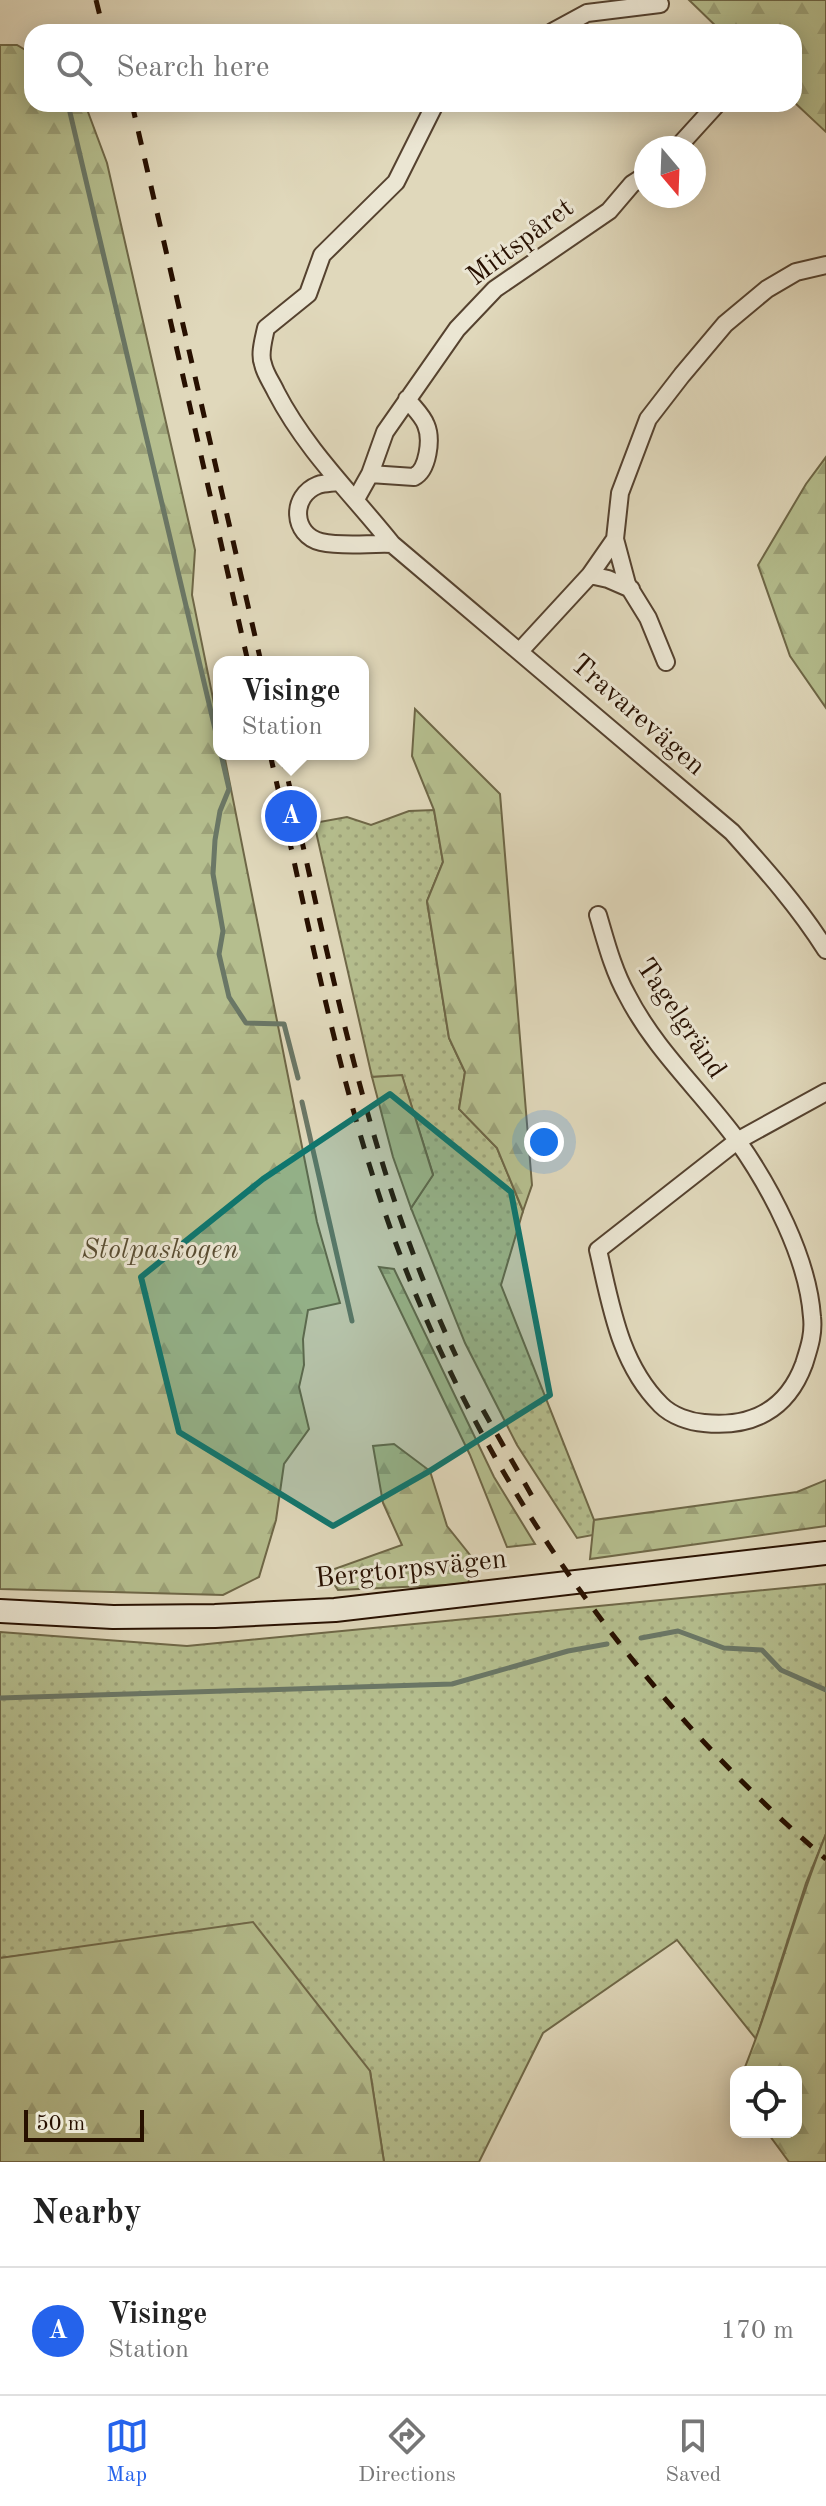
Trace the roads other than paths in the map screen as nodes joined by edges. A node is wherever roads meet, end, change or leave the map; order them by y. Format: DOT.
graph roads {
  1 [pos="660,4"];
  2 [pos="567,24"];
  3 [pos="431,112"];
  4 [pos="710,112"];
  5 [pos="688,136"];
  6 [pos="634,183"];
  7 [pos="826,265"];
  8 [pos="407,399"];
  9 [pos="370,474"];
  10 [pos="337,482"];
  11 [pos="356,499"];
  12 [pos="615,539"];
  13 [pos="392,544"];
  14 [pos="590,575"];
  15 [pos="631,589"];
  16 [pos="520,651"];
  17 [pos="666,662"];
  18 [pos="598,915"];
  19 [pos="826,950"];
  20 [pos="826,1092"];
  21 [pos="737,1141"];
  22 [pos="826,1553"];
  23 [pos="0,1611"];
  1 -- 2 [label="street"];
  3 -- 10 [label="street, Travarevägen"];
  4 -- 5 [label="street"];
  6 -- 8 [label="street, Mittspåret"];
  7 -- 12 [label="street"];
  8 -- 9 [label="street, Mittspåret"];
  8 -- 9 [label="street"];
  9 -- 11 [label="street, Mittspåret"];
  10 -- 11 [label="street, Travarevägen"];
  10 -- 13 [label="street"];
  11 -- 13 [label="street, Travarevägen"];
  12 -- 14 [label="street"];
  12 -- 15 [label="street"];
  13 -- 16 [label="street, Travarevägen"];
  14 -- 15 [label="street"];
  14 -- 16 [label="street"];
  15 -- 17 [label="street"];
  16 -- 19 [label="street, Travarevägen"];
  18 -- 21 [label="street, Tagelgränd"];
  20 -- 21 [label="street"];
  21 -- 21 [label="street"];
  22 -- 23 [label="main road, Bergtorpsvägen"];
}
